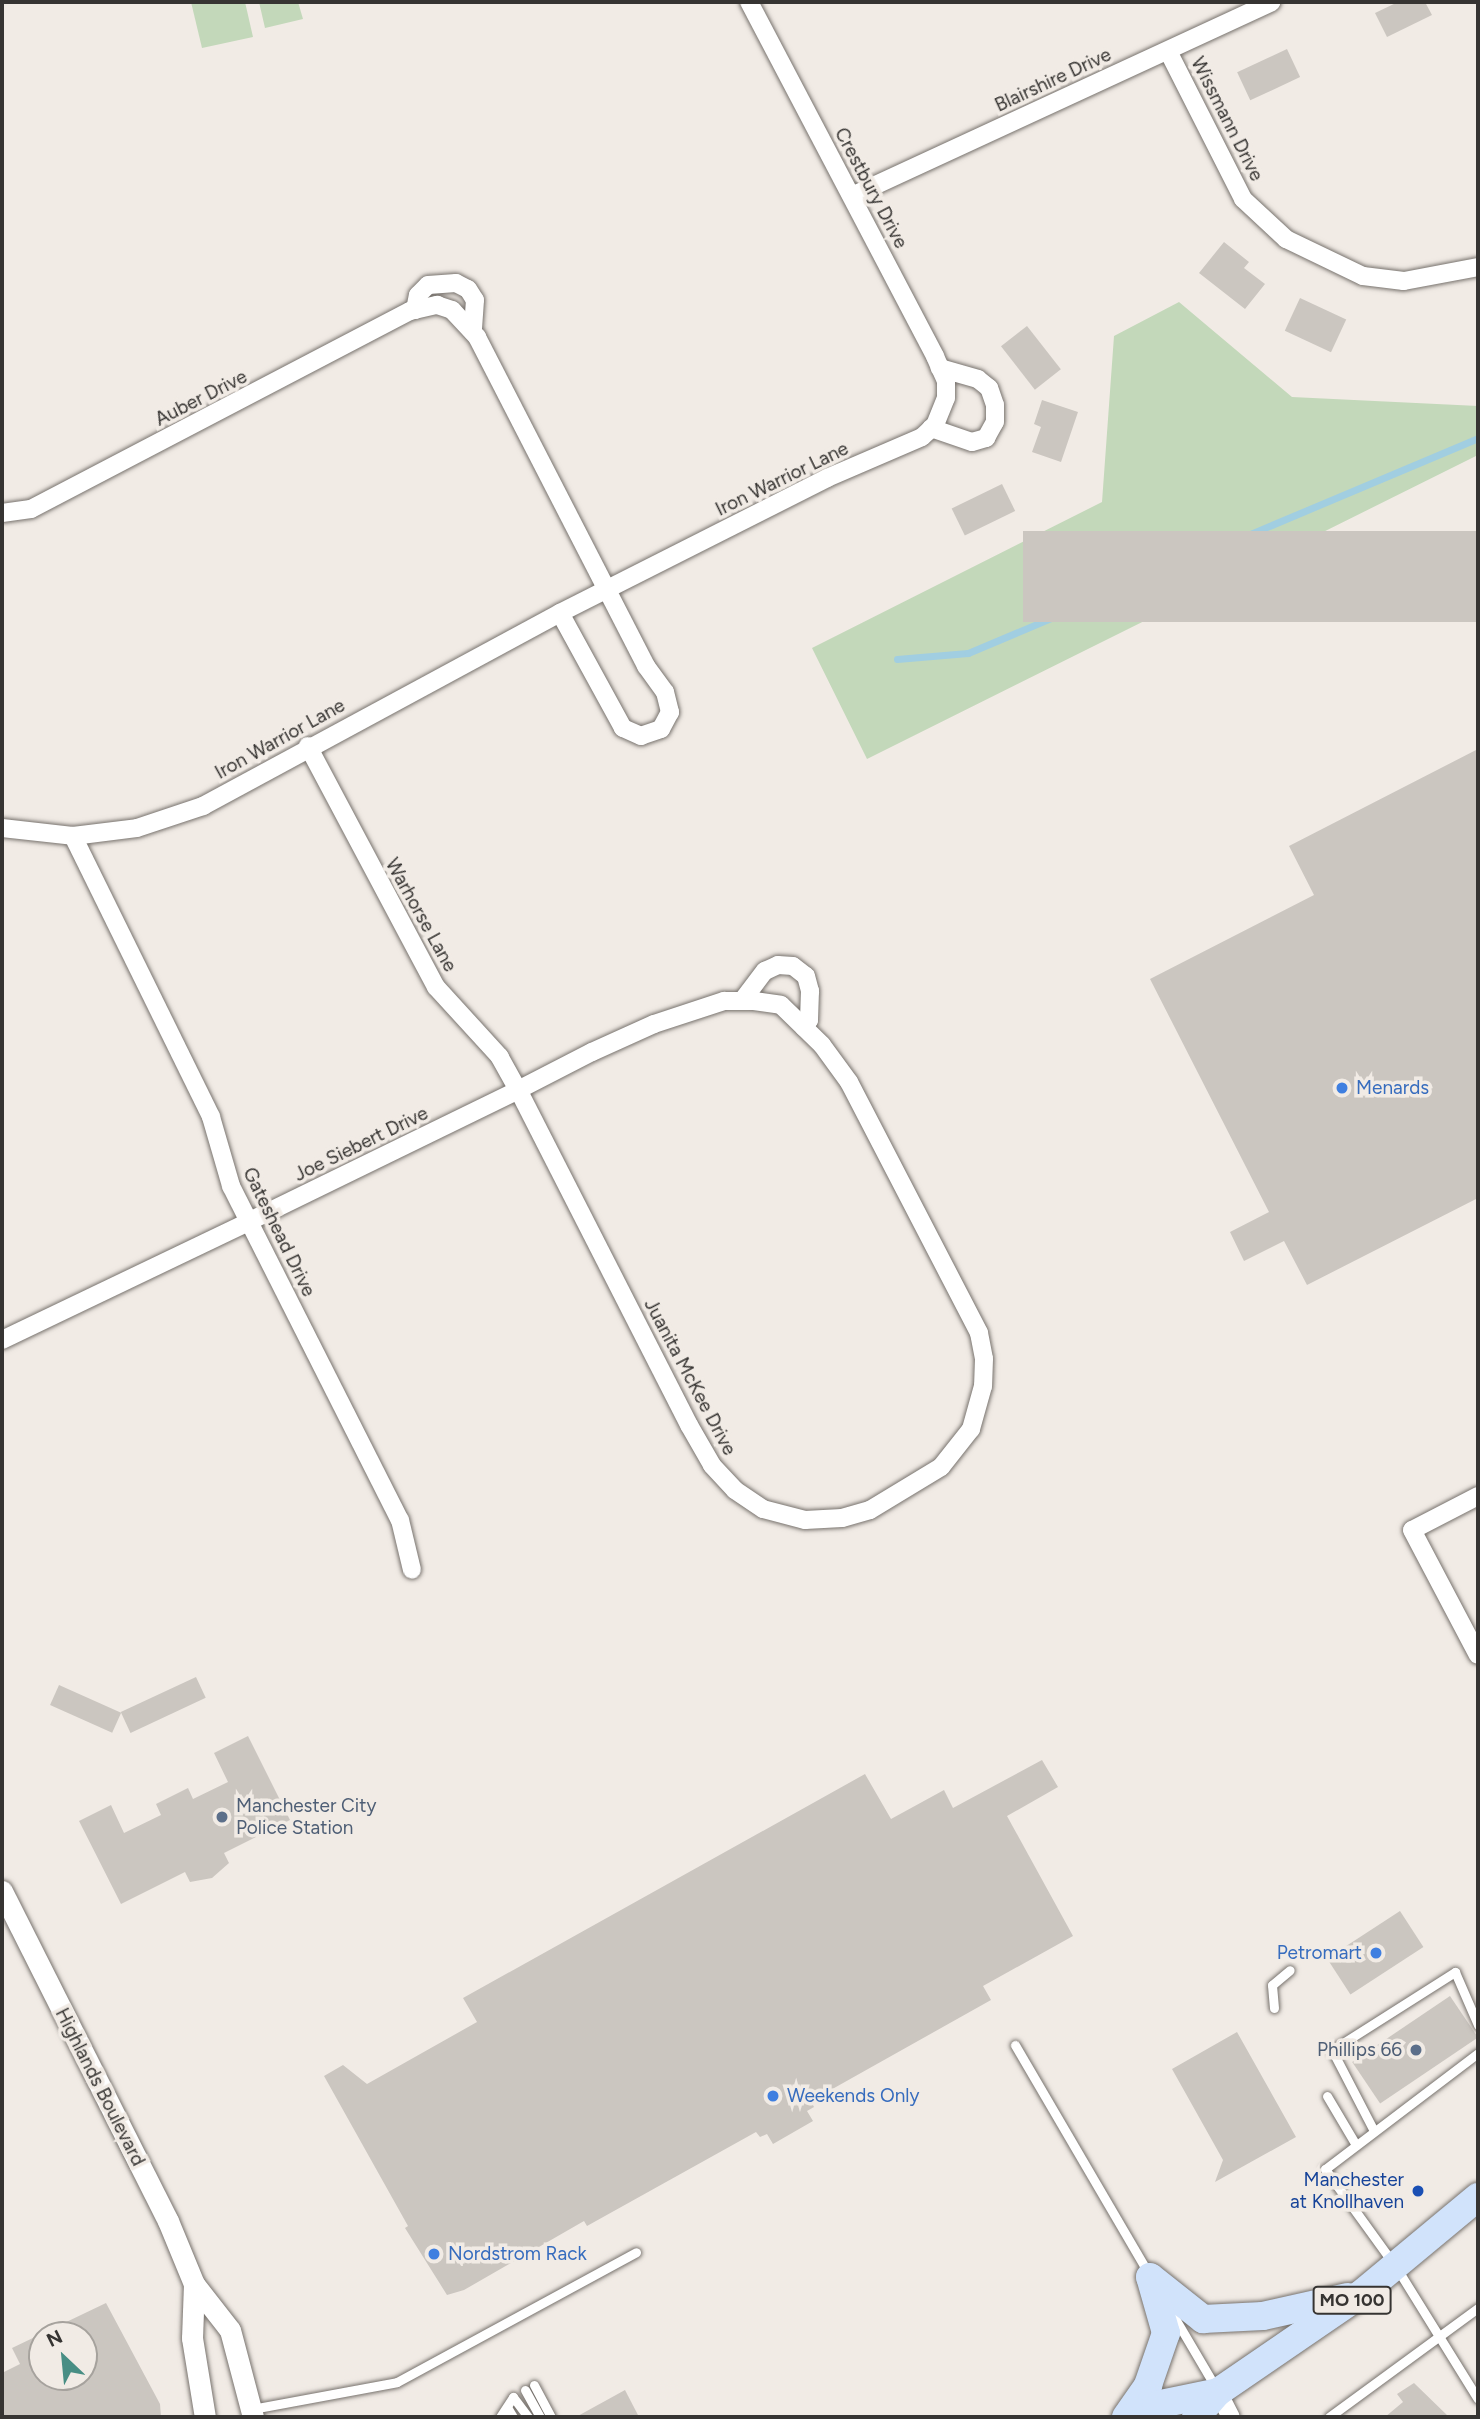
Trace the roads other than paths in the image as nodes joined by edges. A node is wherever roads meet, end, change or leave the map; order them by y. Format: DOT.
graph roads {
  1 [pos="750,2"];
  2 [pos="1271,2"];
  3 [pos="1168,51"];
  4 [pos="852,196"];
  5 [pos="1478,267"];
  6 [pos="415,310"];
  7 [pos="473,332"];
  8 [pos="940,368"];
  9 [pos="933,427"];
  10 [pos="2,513"];
  11 [pos="609,589"];
  12 [pos="560,613"];
  13 [pos="308,746"];
  14 [pos="2,828"];
  15 [pos="73,836"];
  16 [pos="742,1001"];
  17 [pos="781,1005"];
  18 [pos="804,1028"];
  19 [pos="518,1090"];
  20 [pos="250,1221"];
  21 [pos="2,1340"];
  22 [pos="1478,1496"];
  23 [pos="412,1570"];
  24 [pos="1478,1655"];
  25 [pos="2,1891"];
  26 [pos="1290,1970"];
  27 [pos="1274,2008"];
  28 [pos="1478,2025"];
  29 [pos="1015,2045"];
  30 [pos="1478,2053"];
  31 [pos="1327,2096"];
  32 [pos="1374,2131"];
  33 [pos="1356,2145"];
  34 [pos="1478,2197"];
  35 [pos="636,2252"];
  36 [pos="1396,2267"];
  37 [pos="1150,2277"];
  38 [pos="194,2284"];
  39 [pos="1361,2294"];
  40 [pos="1478,2308"];
  41 [pos="1439,2338"];
  42 [pos="534,2385"];
  43 [pos="525,2390"];
  44 [pos="1218,2392"];
  45 [pos="1478,2399"];
  46 [pos="507,2407"];
  47 [pos="252,2413"];
  48 [pos="205,2417"];
  49 [pos="500,2417"];
  50 [pos="513,2417"];
  51 [pos="528,2417"];
  52 [pos="540,2417"];
  53 [pos="551,2417"];
  54 [pos="1126,2417"];
  55 [pos="1133,2417"];
  56 [pos="1196,2417"];
  57 [pos="1231,2417"];
  58 [pos="1329,2417"];
  1 -- 4 [label="street, Crestbury Drive"];
  2 -- 3 [label="street, Blairshire Drive"];
  3 -- 4 [label="street, Blairshire Drive"];
  3 -- 5 [label="street, Wissmann Drive"];
  4 -- 8 [label="street, Crestbury Drive"];
  6 -- 7 [label="street, Auber Drive"];
  6 -- 7 [label="street, Auber Drive"];
  6 -- 10 [label="street, Auber Drive"];
  7 -- 11 [label="street, Auber Drive"];
  8 -- 9 [label="street, Crestbury Drive"];
  8 -- 9 [label="street"];
  9 -- 11 [label="street, Iron Warrior Lane"];
  11 -- 12 [label="street, Iron Warrior Lane"];
  11 -- 12 [label="street"];
  12 -- 13 [label="street, Iron Warrior Lane"];
  13 -- 15 [label="street, Iron Warrior Lane"];
  13 -- 19 [label="street, Warhorse Lane"];
  14 -- 15 [label="street, Iron Warrior Lane"];
  15 -- 20 [label="street, Gateshead Drive"];
  16 -- 17 [label="street, Joe Siebert Drive"];
  16 -- 18 [label="street"];
  16 -- 19 [label="street, Joe Siebert Drive"];
  17 -- 18 [label="street, Juanita McKee Drive"];
  18 -- 19 [label="street, Juanita McKee Drive"];
  19 -- 20 [label="street, Joe Siebert Drive"];
  20 -- 21 [label="street, Joe Siebert Drive"];
  20 -- 23 [label="street, Gateshead Drive"];
  22 -- 24 [label="street"];
  25 -- 38 [label="street, Highlands Boulevard"];
  26 -- 27 [label="lane"];
  28 -- 32 [label="lane"];
  29 -- 37 [label="lane"];
  30 -- 32 [label="lane"];
  31 -- 33 [label="lane"];
  32 -- 33 [label="lane"];
  33 -- 36 [label="lane"];
  34 -- 36 [label="main road, MO 100"];
  35 -- 47 [label="lane"];
  36 -- 39 [label="main road, MO 100"];
  36 -- 41 [label="lane"];
  37 -- 39 [label="main road"];
  37 -- 44 [label="lane"];
  37 -- 54 [label="main road"];
  38 -- 47 [label="street, Highlands Boulevard"];
  38 -- 48 [label="street, Highlands Boulevard"];
  39 -- 44 [label="main road, MO 100"];
  40 -- 41 [label="lane"];
  41 -- 45 [label="lane"];
  41 -- 58 [label="lane"];
  42 -- 53 [label="lane"];
  43 -- 52 [label="lane"];
  44 -- 55 [label="main road, MO 100"];
  44 -- 56 [label="main road, MO 100"];
  44 -- 57 [label="street"];
  46 -- 49 [label="lane"];
  46 -- 50 [label="lane"];
  46 -- 51 [label="lane"];
}
